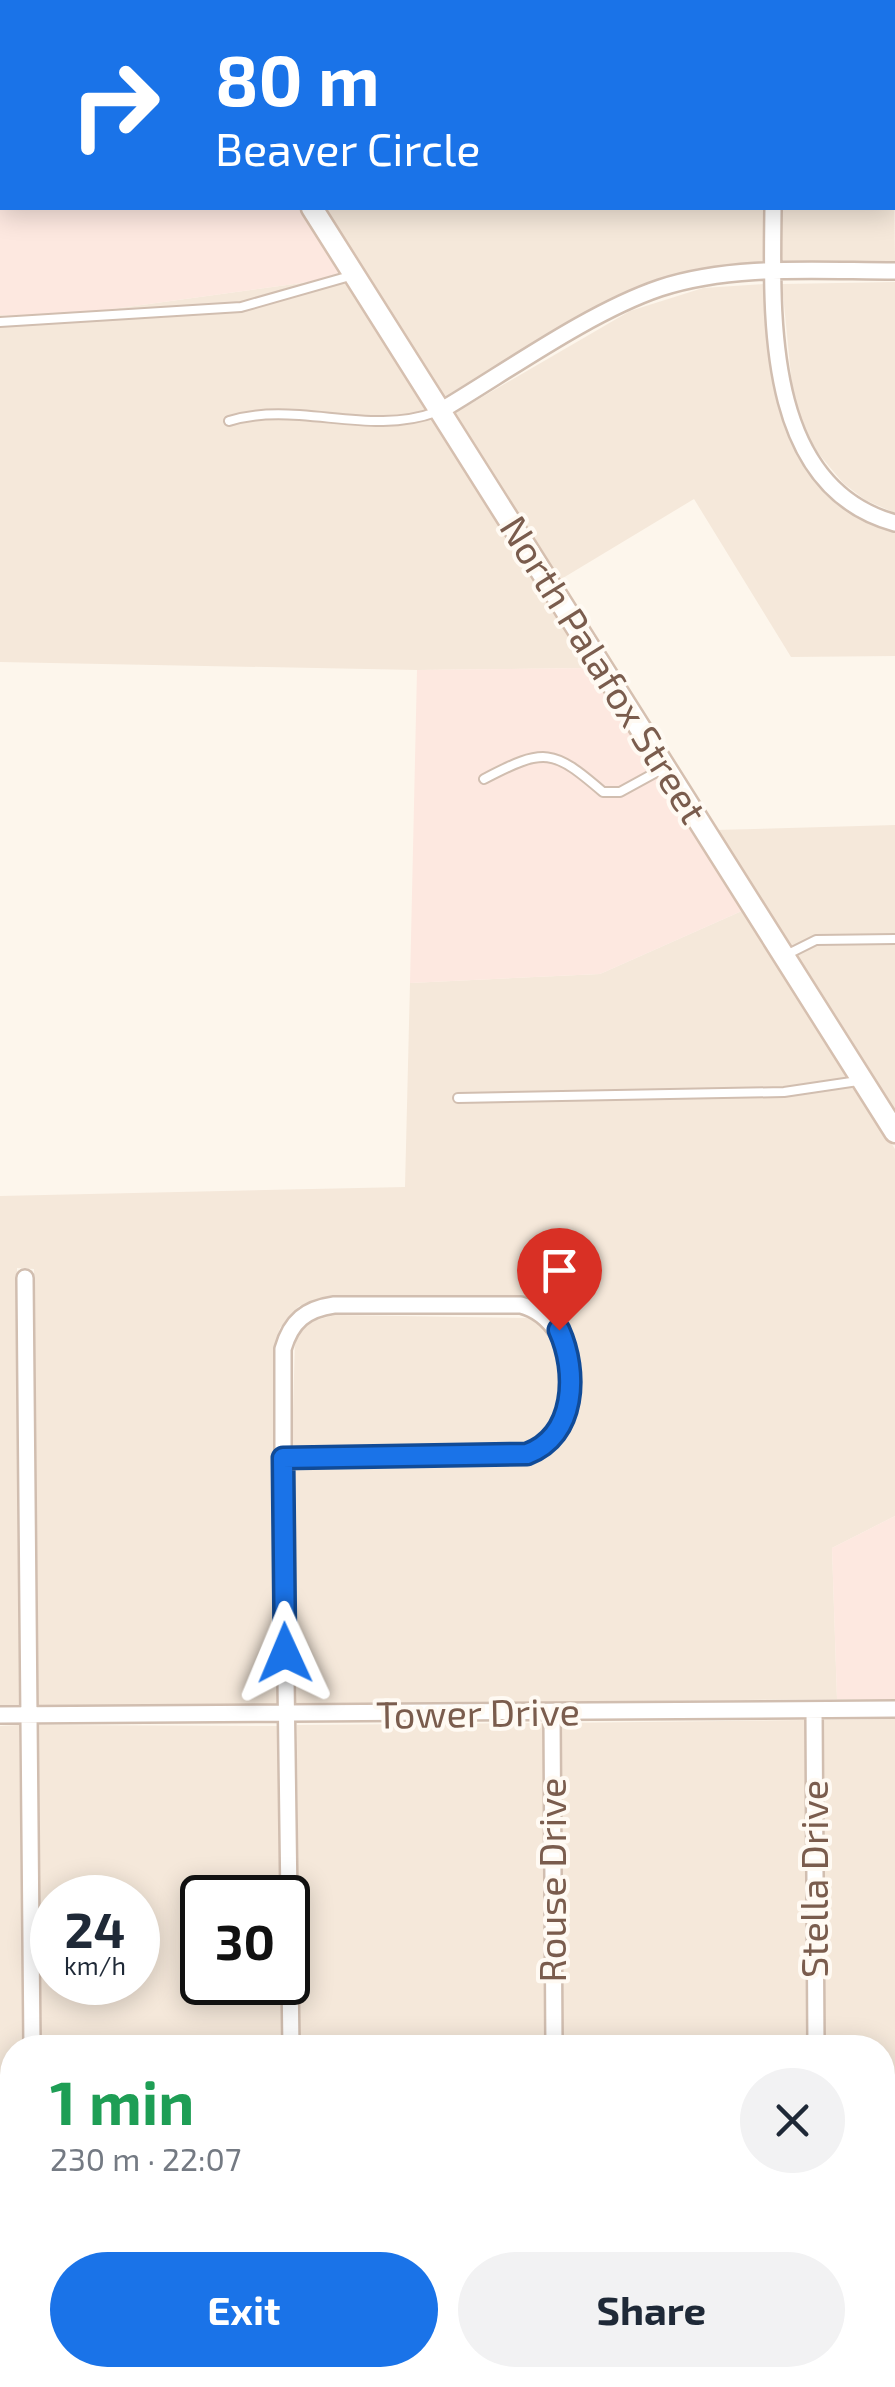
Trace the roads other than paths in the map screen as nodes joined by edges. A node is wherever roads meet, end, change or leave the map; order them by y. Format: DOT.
graph roads {
  1 [pos="313,210"];
  2 [pos="773,210"];
  3 [pos="895,272"];
  4 [pos="354,274"];
  5 [pos="772,274"];
  6 [pos="0,322"];
  7 [pos="440,410"];
  8 [pos="229,421"];
  9 [pos="895,523"];
  10 [pos="665,767"];
  11 [pos="484,779"];
  12 [pos="895,939"];
  13 [pos="784,956"];
  14 [pos="862,1080"];
  15 [pos="458,1098"];
  16 [pos="895,1132"];
  17 [pos="25,1278"];
  18 [pos="283,1458"];
  19 [pos="895,1709"];
  20 [pos="814,1710"];
  21 [pos="552,1713"];
  22 [pos="28,1715"];
  23 [pos="0,1716"];
  24 [pos="288,1716"];
  25 [pos="32,2035"];
  26 [pos="290,2035"];
  27 [pos="554,2035"];
  28 [pos="816,2035"];
  1 -- 4 [label="main road, North Palafox Street"];
  2 -- 5 [label="street"];
  3 -- 5 [label="street"];
  4 -- 6 [label="lane"];
  4 -- 7 [label="main road, North Palafox Street"];
  5 -- 7 [label="street"];
  5 -- 9 [label="street"];
  7 -- 8 [label="lane"];
  7 -- 10 [label="main road, North Palafox Street"];
  10 -- 11 [label="lane"];
  10 -- 13 [label="main road, North Palafox Street"];
  12 -- 13 [label="lane"];
  13 -- 14 [label="main road, North Palafox Street"];
  14 -- 15 [label="lane"];
  14 -- 16 [label="main road, North Palafox Street"];
  17 -- 22 [label="street"];
  18 -- 18 [label="street"];
  18 -- 24 [label="street"];
  19 -- 20 [label="street, Tower Drive"];
  20 -- 21 [label="street, Tower Drive"];
  20 -- 28 [label="street, Stella Drive"];
  21 -- 24 [label="street, Tower Drive"];
  21 -- 27 [label="street, Rouse Drive"];
  22 -- 23 [label="street, Tower Drive"];
  22 -- 24 [label="street, Tower Drive"];
  22 -- 25 [label="street"];
  24 -- 26 [label="street"];
}
